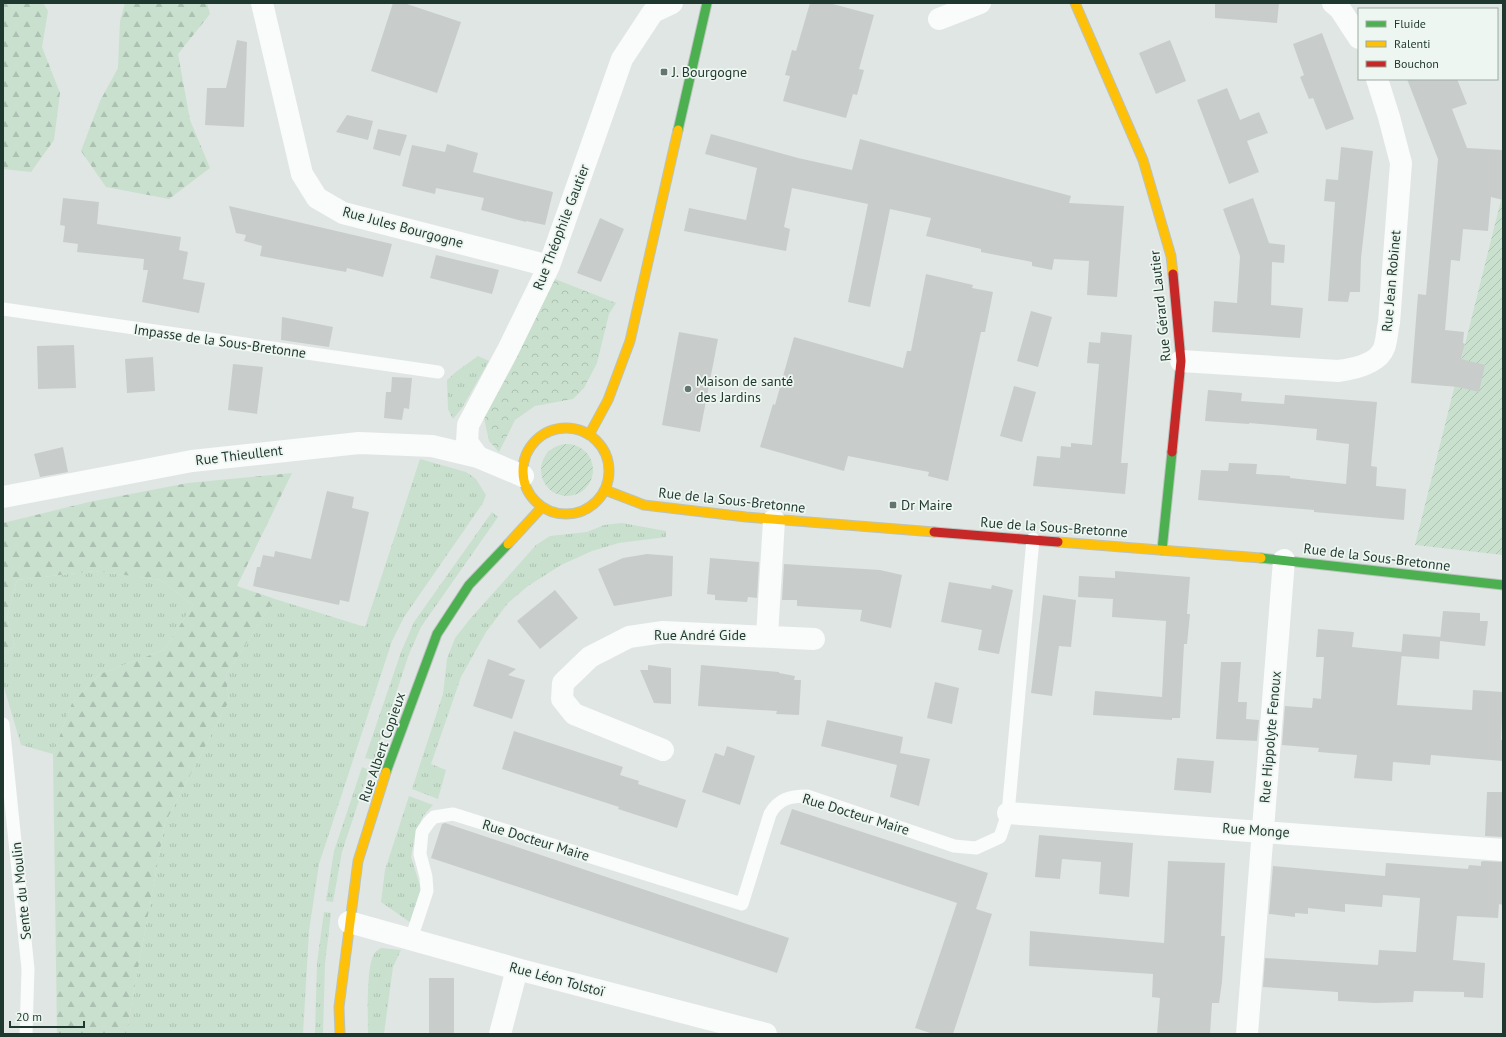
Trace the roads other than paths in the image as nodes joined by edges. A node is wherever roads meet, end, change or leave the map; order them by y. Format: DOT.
graph roads {
  1 [pos="262,3"];
  2 [pos="672,3"];
  3 [pos="707,3"];
  4 [pos="980,3"];
  5 [pos="1075,3"];
  6 [pos="1333,3"];
  7 [pos="939,19"];
  8 [pos="1358,36"];
  9 [pos="1377,80"];
  10 [pos="549,266"];
  11 [pos="3,309"];
  12 [pos="1182,361"];
  13 [pos="438,372"];
  14 [pos="589,435"];
  15 [pos="478,457"];
  16 [pos="523,476"];
  17 [pos="605,490"];
  18 [pos="3,497"];
  19 [pos="542,507"];
  20 [pos="774,520"];
  21 [pos="1033,539"];
  22 [pos="1162,550"];
  23 [pos="1284,560"];
  24 [pos="1503,585"];
  25 [pos="767,636"];
  26 [pos="814,639"];
  27 [pos="3,724"];
  28 [pos="663,750"];
  29 [pos="1008,813"];
  30 [pos="1262,831"];
  31 [pos="1503,850"];
  32 [pos="349,922"];
  33 [pos="411,939"];
  34 [pos="517,969"];
  35 [pos="26,1034"];
  36 [pos="340,1034"];
  37 [pos="500,1034"];
  38 [pos="766,1034"];
  39 [pos="1247,1034"];
  1 -- 10 [label="street, Rue Jules Bourgogne"];
  2 -- 10 [label="street, Rue Théophile Gautier"];
  3 -- 14 [label="street"];
  4 -- 7 [label="street"];
  5 -- 12 [label="street, Rue Gérard Lautier"];
  6 -- 8 [label="street"];
  9 -- 12 [label="street, Rue Jean Robinet"];
  10 -- 15 [label="street, Rue Théophile Gautier"];
  11 -- 13 [label="lane, Impasse de la Sous-Bretonne"];
  12 -- 22 [label="street, Rue Gérard Lautier"];
  14 -- 16 [label="street"];
  14 -- 17 [label="street"];
  15 -- 16 [label="street"];
  15 -- 18 [label="street, Rue Thieullent"];
  16 -- 19 [label="street"];
  17 -- 19 [label="street"];
  17 -- 20 [label="street, Rue de la Sous-Bretonne"];
  19 -- 32 [label="street, Rue Albert Copieux"];
  20 -- 21 [label="street, Rue de la Sous-Bretonne"];
  20 -- 25 [label="street, Rue André Gide"];
  21 -- 22 [label="street, Rue de la Sous-Bretonne"];
  21 -- 29 [label="lane, Rue Docteur Maire"];
  22 -- 23 [label="street, Rue de la Sous-Bretonne"];
  23 -- 24 [label="street, Rue de la Sous-Bretonne"];
  23 -- 30 [label="street, Rue Hippolyte Fenoux"];
  25 -- 26 [label="street, Rue André Gide"];
  25 -- 28 [label="street, Rue André Gide"];
  27 -- 35 [label="lane, Sente du Moulin"];
  29 -- 30 [label="street, Rue Monge"];
  29 -- 33 [label="lane, Rue Docteur Maire"];
  30 -- 31 [label="street, Rue Monge"];
  30 -- 39 [label="street, Rue Hippolyte Fenoux"];
  32 -- 33 [label="street, Rue Léon Tolstoï"];
  32 -- 36 [label="street, Rue Albert Copieux"];
  33 -- 34 [label="street, Rue Léon Tolstoï"];
  34 -- 37 [label="street"];
  34 -- 38 [label="street, Rue Léon Tolstoï"];
}
